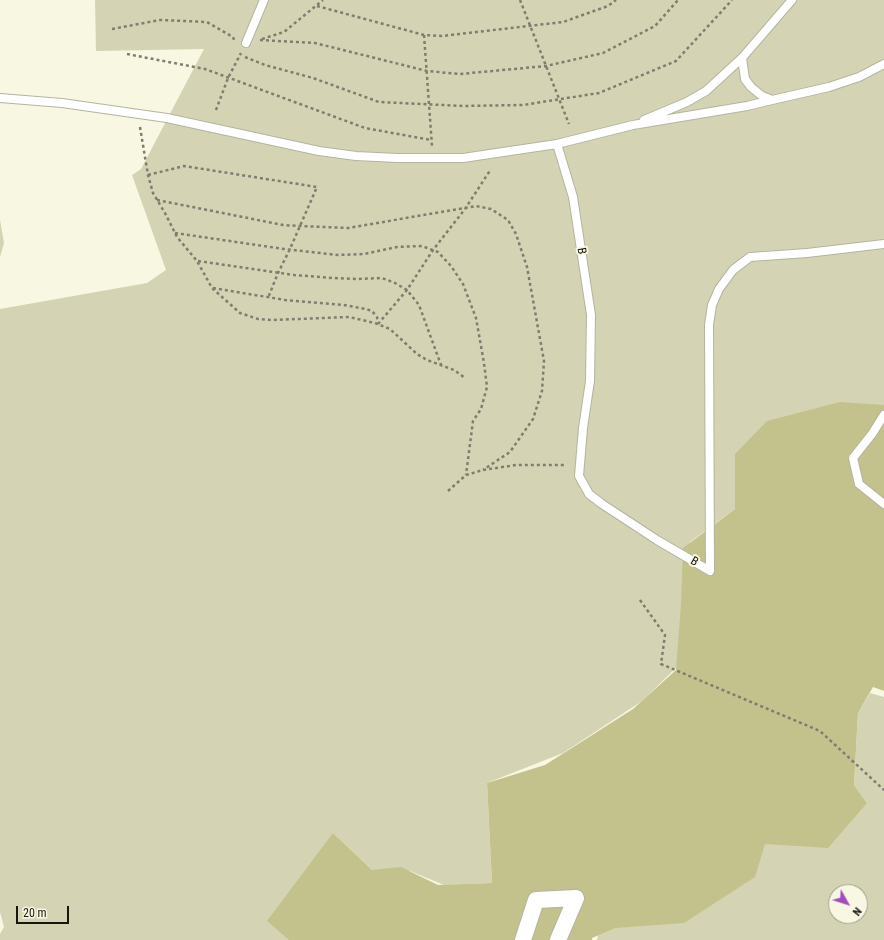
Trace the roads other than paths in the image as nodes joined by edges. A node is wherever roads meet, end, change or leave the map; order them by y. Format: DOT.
graph roads {
  1 [pos="264,0"];
  2 [pos="792,0"];
  3 [pos="246,43"];
  4 [pos="742,58"];
  5 [pos="884,64"];
  6 [pos="0,98"];
  7 [pos="772,100"];
  8 [pos="633,125"];
  9 [pos="557,144"];
  10 [pos="884,244"];
  11 [pos="884,415"];
  12 [pos="884,504"];
  13 [pos="523,940"];
  14 [pos="558,940"];
  1 -- 3 [label="lane"];
  2 -- 4 [label="lane"];
  4 -- 7 [label="lane"];
  4 -- 8 [label="lane"];
  5 -- 7 [label="lane"];
  6 -- 9 [label="lane"];
  7 -- 8 [label="lane"];
  8 -- 9 [label="lane"];
  9 -- 10 [label="lane, B"];
  11 -- 12 [label="lane"];
  13 -- 14 [label="street"];
}
